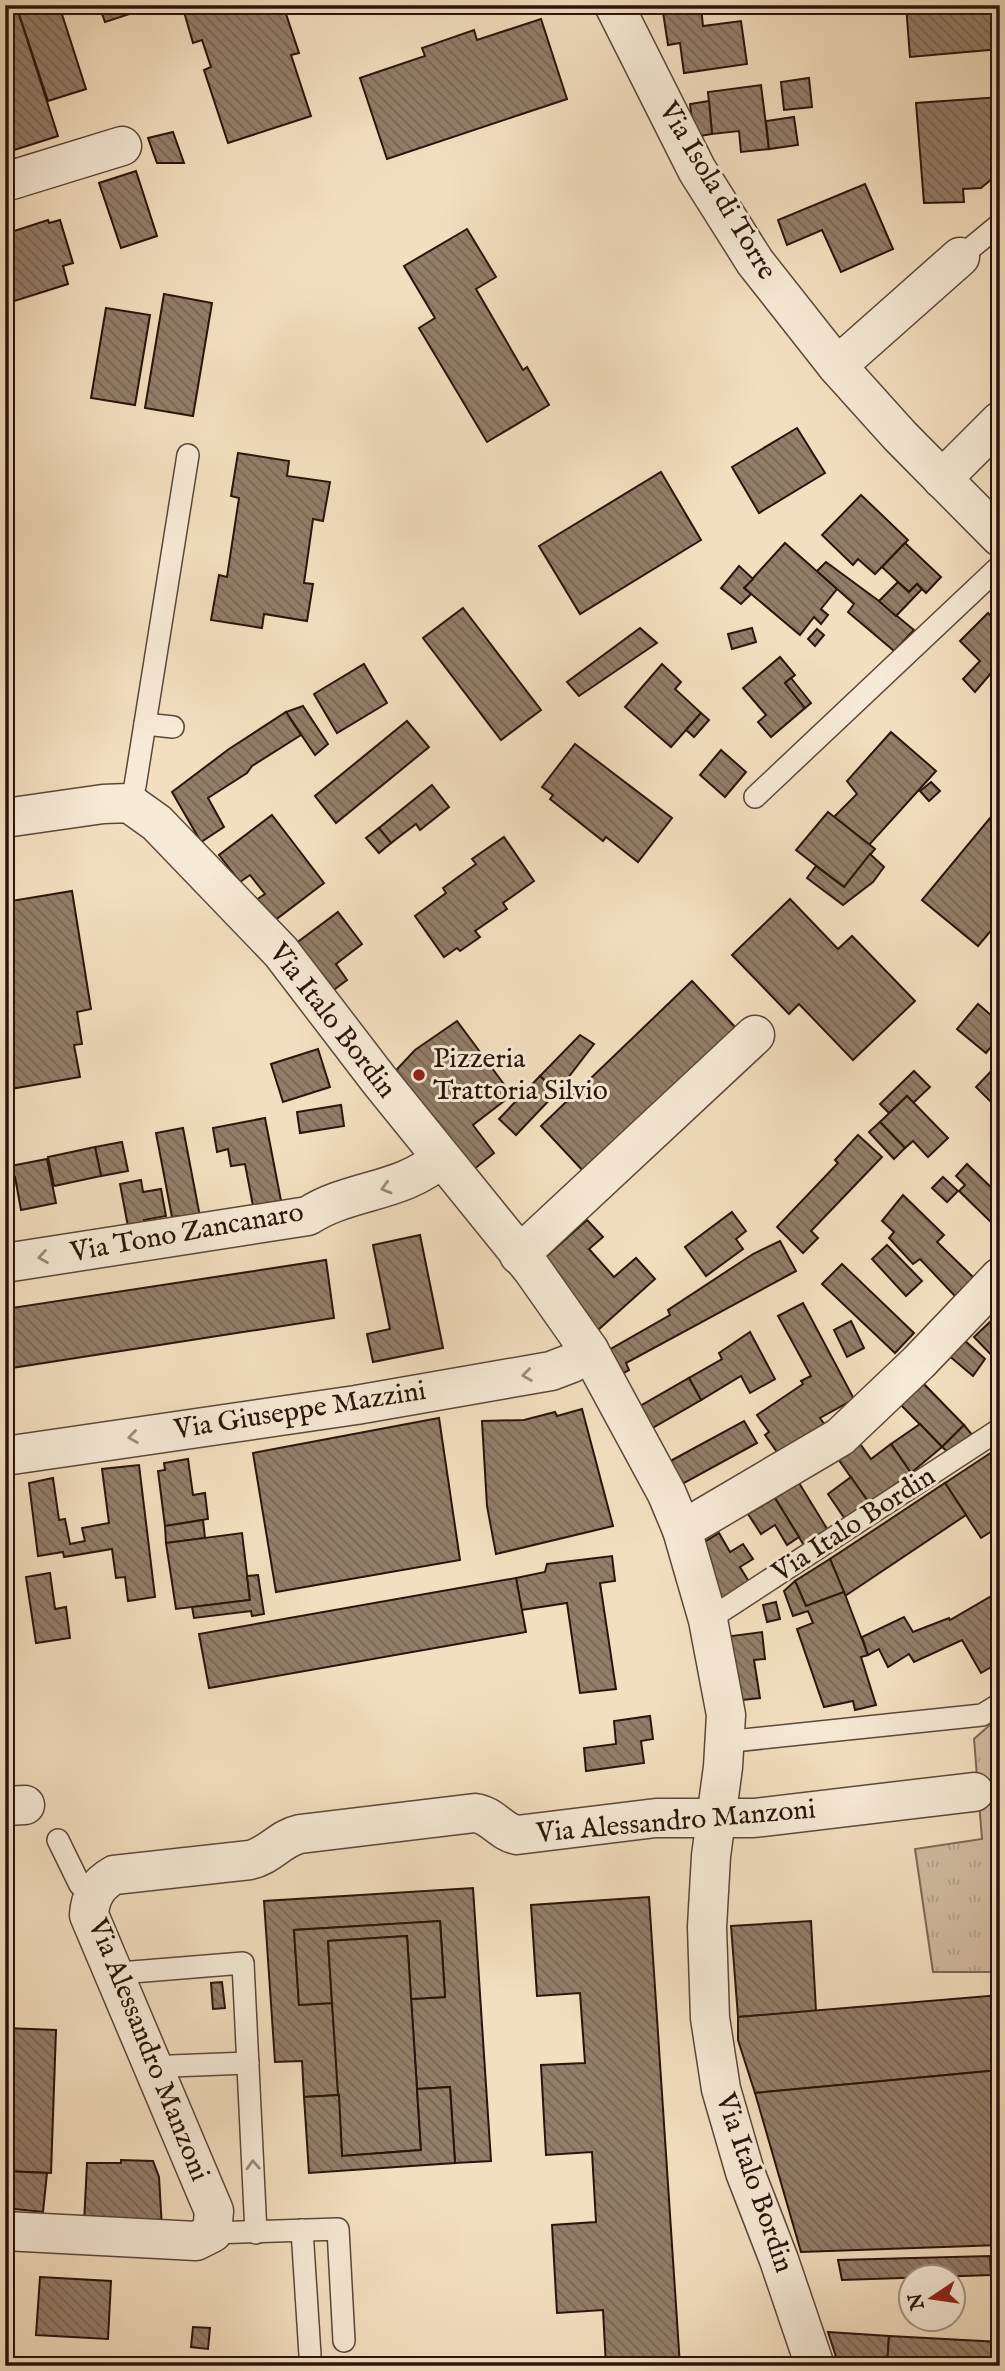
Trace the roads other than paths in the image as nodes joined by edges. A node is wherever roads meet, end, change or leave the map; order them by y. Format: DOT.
graph roads {
  1 [pos="614,5"];
  2 [pos="122,146"];
  3 [pos="5,182"];
  4 [pos="1000,224"];
  5 [pos="960,257"];
  6 [pos="837,366"];
  7 [pos="1000,421"];
  8 [pos="188,456"];
  9 [pos="942,480"];
  10 [pos="1000,537"];
  11 [pos="1000,566"];
  12 [pos="145,724"];
  13 [pos="173,727"];
  14 [pos="755,797"];
  15 [pos="129,803"];
  16 [pos="5,818"];
  17 [pos="755,1035"];
  18 [pos="441,1158"];
  19 [pos="519,1255"];
  20 [pos="5,1263"];
  21 [pos="1000,1277"];
  22 [pos="589,1350"];
  23 [pos="1000,1429"];
  24 [pos="5,1456"];
  25 [pos="682,1530"];
  26 [pos="708,1620"];
  27 [pos="1000,1704"];
  28 [pos="724,1742"];
  29 [pos="974,1792"];
  30 [pos="715,1819"];
  31 [pos="58,1840"];
  32 [pos="95,1892"];
  33 [pos="117,1979"];
  34 [pos="248,2063"];
  35 [pos="156,2073"];
  36 [pos="302,2230"];
  37 [pos="5,2231"];
  38 [pos="212,2233"];
  39 [pos="256,2233"];
  40 [pos="344,2341"];
  41 [pos="310,2355"];
  42 [pos="815,2366"];
  1 -- 6 [label="street, Via Isola di Torre"];
  2 -- 3 [label="street"];
  4 -- 5 [label="lane"];
  5 -- 6 [label="street"];
  6 -- 9 [label="street, Via Isola di Torre"];
  7 -- 9 [label="street"];
  8 -- 12 [label="lane"];
  9 -- 10 [label="street, Via Isola di Torre"];
  11 -- 14 [label="lane"];
  12 -- 13 [label="lane"];
  12 -- 15 [label="lane"];
  15 -- 16 [label="street"];
  15 -- 18 [label="street, Via Italo Bordin"];
  17 -- 19 [label="street"];
  18 -- 19 [label="street, Via Italo Bordin"];
  18 -- 20 [label="street, Via Tono Zancanaro, one-way"];
  19 -- 22 [label="street, Via Italo Bordin"];
  21 -- 25 [label="street"];
  22 -- 24 [label="street, Via Giuseppe Mazzini, one-way"];
  22 -- 25 [label="street, Via Italo Bordin"];
  23 -- 26 [label="lane, Via Italo Bordin"];
  25 -- 26 [label="street, Via Italo Bordin"];
  26 -- 28 [label="street, Via Italo Bordin"];
  27 -- 28 [label="lane"];
  28 -- 30 [label="street, Via Italo Bordin"];
  29 -- 30 [label="street, Via Alessandro Manzoni"];
  30 -- 32 [label="street, Via Alessandro Manzoni"];
  30 -- 42 [label="street, Via Italo Bordin"];
  31 -- 32 [label="lane"];
  32 -- 33 [label="street, Via Alessandro Manzoni"];
  33 -- 34 [label="lane"];
  33 -- 35 [label="street, Via Alessandro Manzoni"];
  34 -- 35 [label="lane"];
  39 -- 34 [label="lane, one-way"];
  35 -- 38 [label="street, Via Alessandro Manzoni"];
  36 -- 39 [label="lane"];
  36 -- 40 [label="lane"];
  36 -- 41 [label="lane"];
  37 -- 38 [label="street"];
  38 -- 39 [label="lane"];
}
